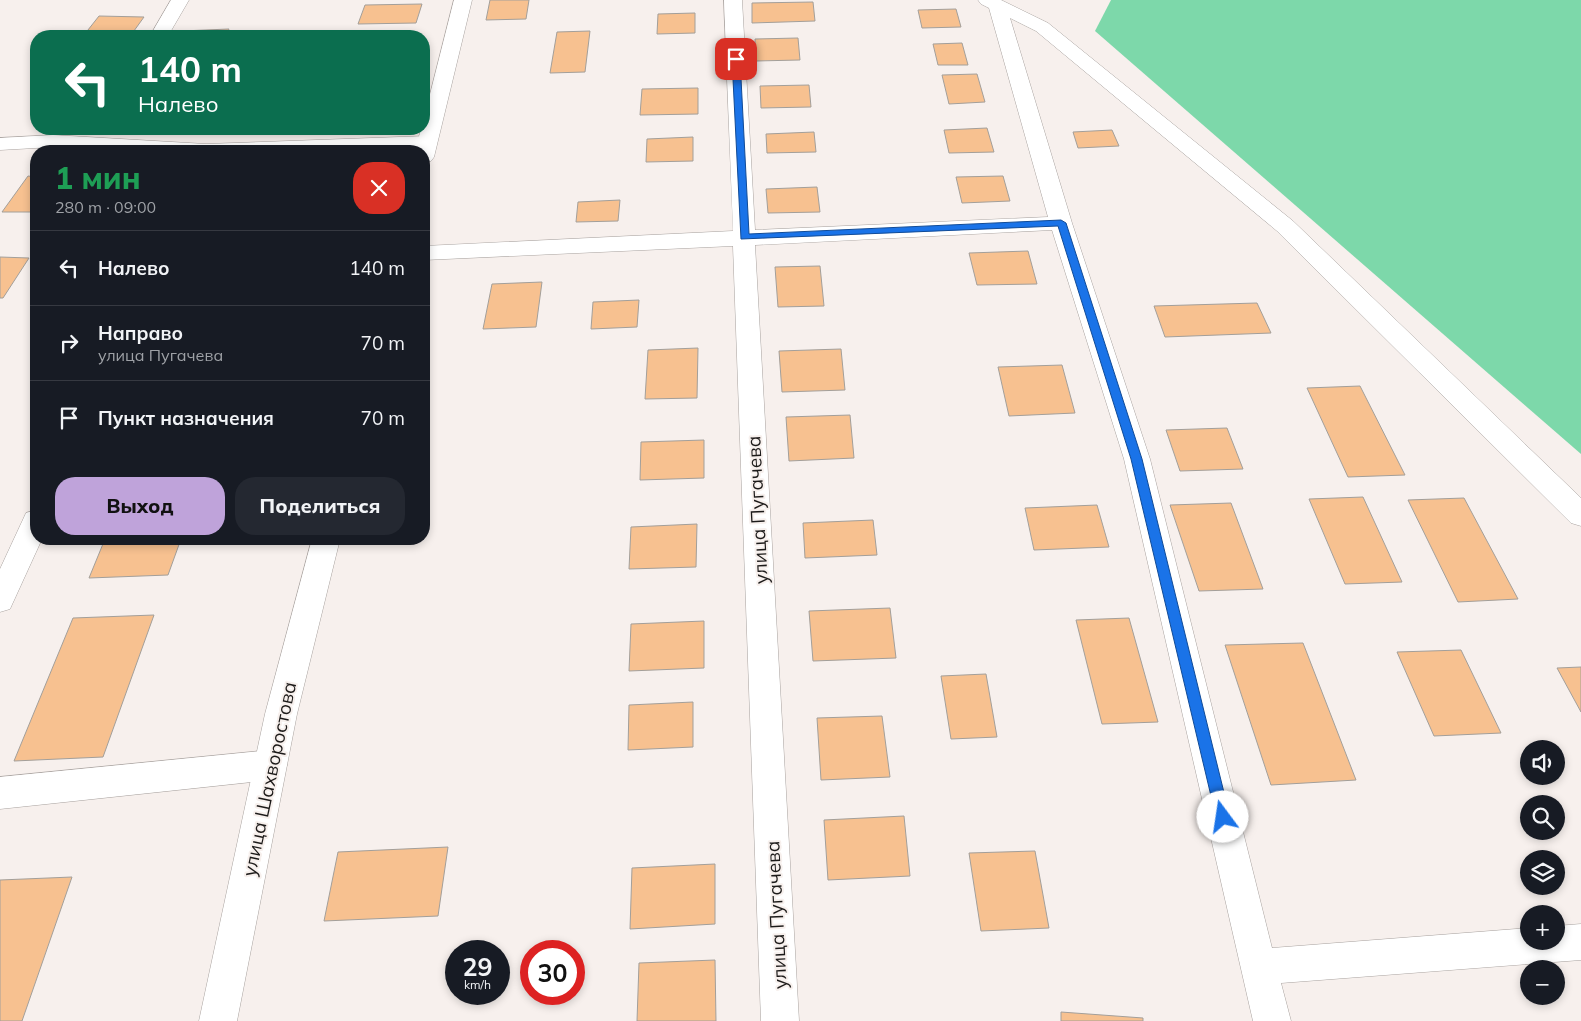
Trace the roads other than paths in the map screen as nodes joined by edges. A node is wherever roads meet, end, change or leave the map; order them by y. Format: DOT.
graph roads {
  1 [pos="180,0"];
  2 [pos="463,0"];
  3 [pos="733,0"];
  4 [pos="992,2"];
  5 [pos="162,30"];
  6 [pos="430,134"];
  7 [pos="101,136"];
  8 [pos="0,144"];
  9 [pos="164,145"];
  10 [pos="1061,223"];
  11 [pos="744,237"];
  12 [pos="430,253"];
  13 [pos="1581,515"];
  14 [pos="30,534"];
  15 [pos="324,545"];
  16 [pos="0,600"];
  17 [pos="271,766"];
  18 [pos="0,793"];
  19 [pos="1581,942"];
  20 [pos="1259,967"];
  21 [pos="218,1021"];
  22 [pos="780,1021"];
  23 [pos="1272,1021"];
  1 -- 5 [label="street"];
  2 -- 6 [label="street"];
  3 -- 11 [label="street, улица Пугачева"];
  4 -- 10 [label="street"];
  4 -- 13 [label="street"];
  7 -- 8 [label="street"];
  7 -- 9 [label="street"];
  10 -- 11 [label="street"];
  10 -- 20 [label="street"];
  11 -- 12 [label="street"];
  11 -- 22 [label="street, улица Пугачева"];
  14 -- 16 [label="street"];
  15 -- 17 [label="street, улица Шахворостова"];
  17 -- 18 [label="street"];
  17 -- 21 [label="street, улица Шахворостова"];
  19 -- 20 [label="street"];
  20 -- 23 [label="street"];
}
